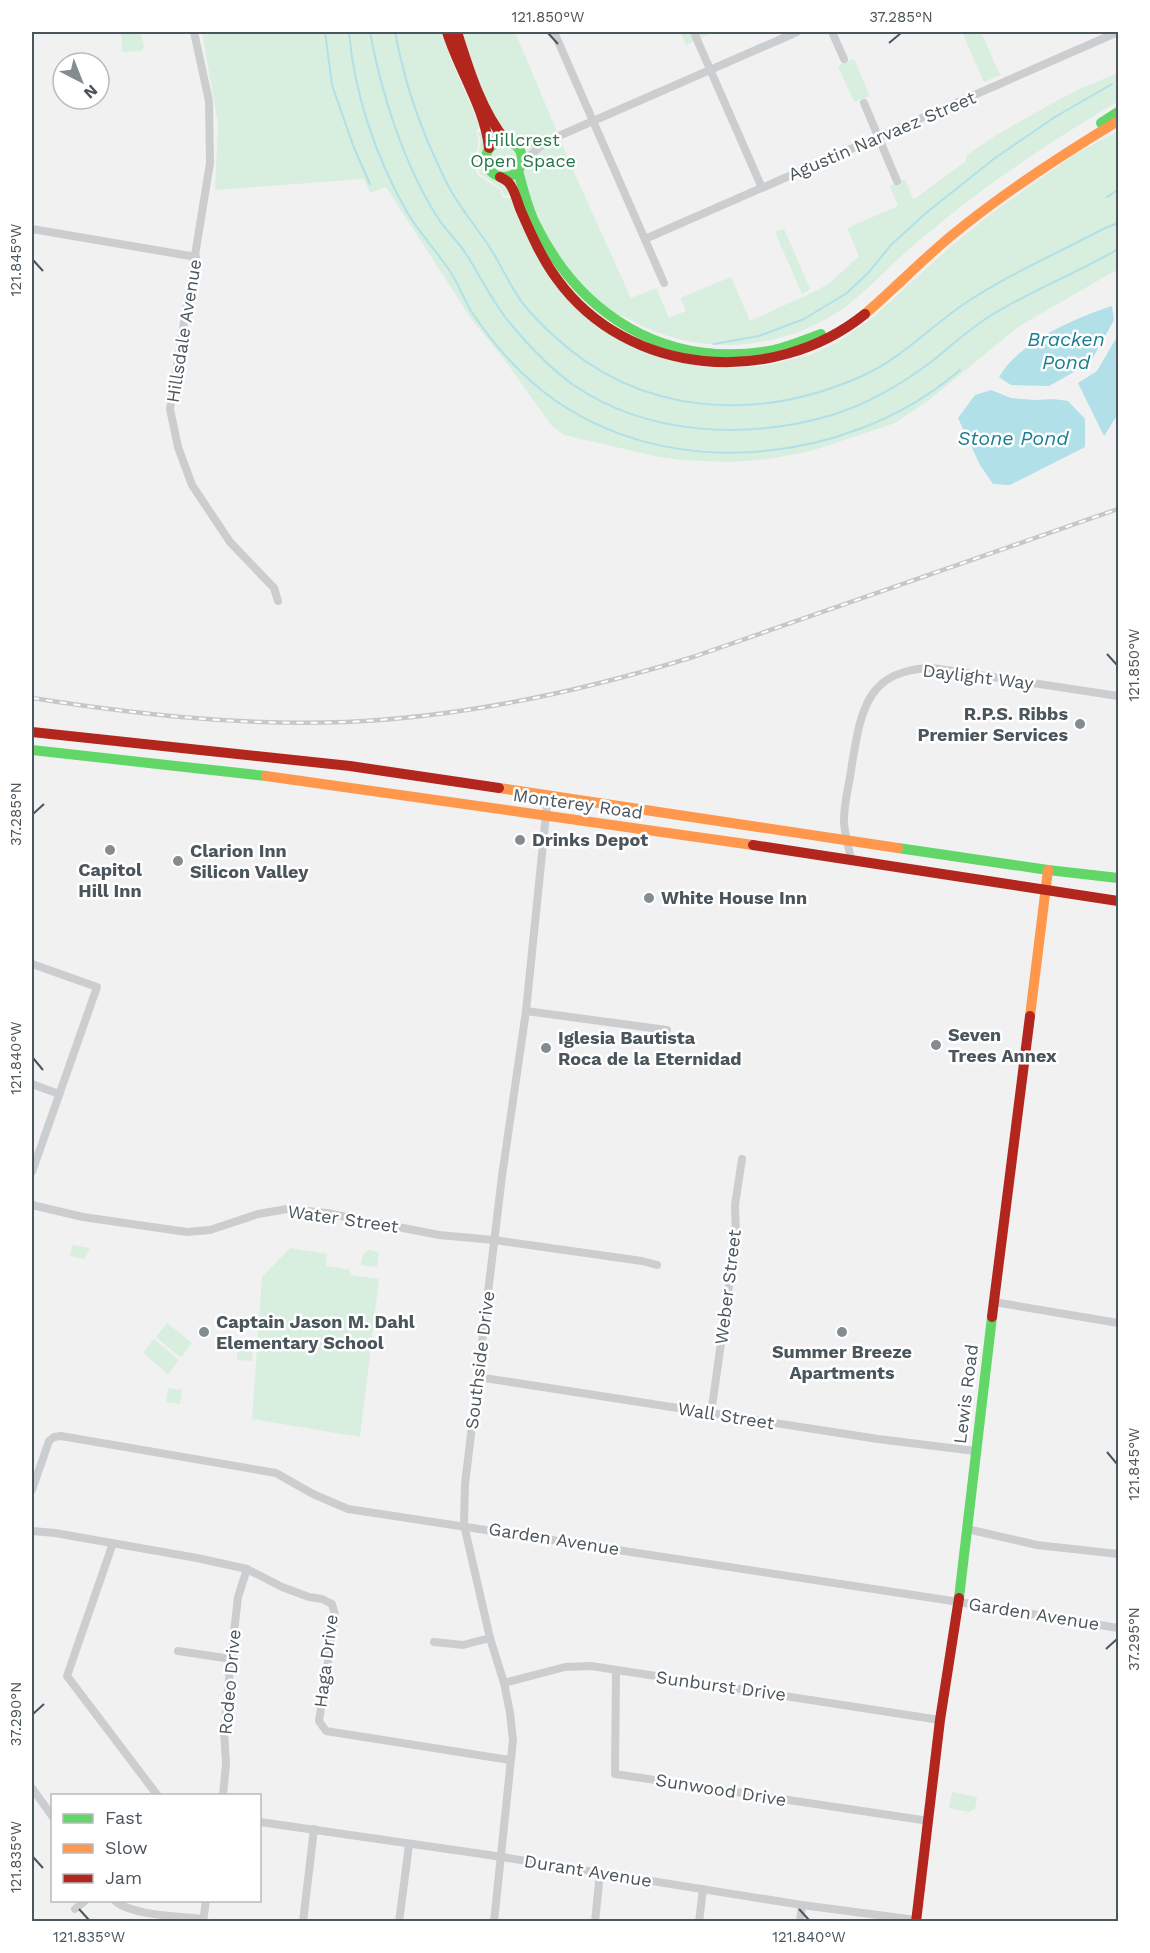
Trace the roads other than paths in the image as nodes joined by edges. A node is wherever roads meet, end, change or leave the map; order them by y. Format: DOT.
graph roads {
  1 [pos="194,32"];
  2 [pos="447,32"];
  3 [pos="457,32"];
  4 [pos="554,32"];
  5 [pos="797,32"];
  6 [pos="832,32"];
  7 [pos="1113,33"];
  8 [pos="695,34"];
  9 [pos="844,59"];
  10 [pos="710,70"];
  11 [pos="864,103"];
  12 [pos="1119,112"];
  13 [pos="593,121"];
  14 [pos="1119,121"];
  15 [pos="879,138"];
  16 [pos="545,142"];
  17 [pos="510,143"];
  18 [pos="489,148"];
  19 [pos="520,167"];
  20 [pos="500,177"];
  21 [pos="897,182"];
  22 [pos="762,188"];
  23 [pos="32,229"];
  24 [pos="645,239"];
  25 [pos="196,257"];
  26 [pos="664,283"];
  27 [pos="278,601"];
  28 [pos="1119,696"];
  29 [pos="32,732"];
  30 [pos="32,750"];
  31 [pos="272,758"];
  32 [pos="270,776"];
  33 [pos="548,795"];
  34 [pos="545,816"];
  35 [pos="847,840"];
  36 [pos="851,860"];
  37 [pos="1048,870"];
  38 [pos="1119,878"];
  39 [pos="1046,890"];
  40 [pos="1119,901"];
  41 [pos="32,964"];
  42 [pos="526,1011"];
  43 [pos="667,1030"];
  44 [pos="32,1084"];
  45 [pos="59,1094"];
  46 [pos="742,1159"];
  47 [pos="32,1172"];
  48 [pos="32,1205"];
  49 [pos="494,1240"];
  50 [pos="657,1265"];
  51 [pos="994,1302"];
  52 [pos="1119,1323"];
  53 [pos="478,1377"];
  54 [pos="711,1414"];
  55 [pos="975,1452"];
  56 [pos="32,1490"];
  57 [pos="464,1525"];
  58 [pos="967,1529"];
  59 [pos="32,1531"];
  60 [pos="113,1543"];
  61 [pos="1119,1554"];
  62 [pos="247,1569"];
  63 [pos="959,1602"];
  64 [pos="1119,1628"];
  65 [pos="490,1638"];
  66 [pos="434,1642"];
  67 [pos="178,1651"];
  68 [pos="231,1659"];
  69 [pos="616,1670"];
  70 [pos="504,1683"];
  71 [pos="940,1720"];
  72 [pos="510,1760"];
  73 [pos="33,1794"];
  74 [pos="156,1794"];
  75 [pos="223,1794"];
  76 [pos="51,1815"];
  77 [pos="929,1821"];
  78 [pos="261,1822"];
  79 [pos="314,1829"];
  80 [pos="409,1845"];
  81 [pos="500,1857"];
  82 [pos="600,1874"];
  83 [pos="703,1888"];
  84 [pos="84,1902"];
  85 [pos="116,1902"];
  86 [pos="206,1902"];
  87 [pos="802,1905"];
  88 [pos="75,1909"];
  89 [pos="203,1920"];
  90 [pos="916,1921"];
  91 [pos="303,1922"];
  92 [pos="399,1922"];
  93 [pos="494,1922"];
  94 [pos="595,1922"];
  95 [pos="699,1922"];
  96 [pos="800,1922"];
  1 -- 25 [label="street, Hillsdale Avenue"];
  2 -- 18 [label="street"];
  3 -- 17 [label="street"];
  4 -- 13 [label="street"];
  5 -- 10 [label="street"];
  6 -- 9 [label="street"];
  7 -- 15 [label="street, Agustin Narvaez Street"];
  8 -- 10 [label="street"];
  10 -- 13 [label="street"];
  10 -- 22 [label="street"];
  11 -- 15 [label="street"];
  12 -- 19 [label="street"];
  13 -- 16 [label="street"];
  13 -- 24 [label="street"];
  14 -- 20 [label="street"];
  15 -- 21 [label="street"];
  15 -- 22 [label="street, Agustin Narvaez Street"];
  16 -- 17 [label="street"];
  16 -- 19 [label="street"];
  17 -- 18 [label="street"];
  17 -- 19 [label="street"];
  18 -- 20 [label="street"];
  19 -- 20 [label="street"];
  22 -- 24 [label="street, Agustin Narvaez Street"];
  23 -- 25 [label="street"];
  24 -- 26 [label="street"];
  25 -- 27 [label="street, Hillsdale Avenue"];
  28 -- 35 [label="street, Daylight Way"];
  29 -- 31 [label="street, Monterey Road"];
  30 -- 32 [label="street, Monterey Road"];
  31 -- 32 [label="street"];
  31 -- 33 [label="street, Monterey Road"];
  32 -- 34 [label="street, Monterey Road"];
  33 -- 34 [label="street, Southside Drive"];
  33 -- 35 [label="street, Monterey Road"];
  34 -- 36 [label="street, Monterey Road"];
  34 -- 42 [label="street, Southside Drive"];
  35 -- 36 [label="street, Daylight Way"];
  35 -- 37 [label="street, Monterey Road"];
  36 -- 39 [label="street, Monterey Road"];
  37 -- 38 [label="street, Monterey Road"];
  37 -- 39 [label="street, Lewis Road"];
  39 -- 40 [label="street, Monterey Road"];
  39 -- 51 [label="street, Lewis Road"];
  41 -- 45 [label="street"];
  42 -- 43 [label="street"];
  42 -- 49 [label="street, Southside Drive"];
  44 -- 45 [label="street"];
  45 -- 47 [label="street"];
  46 -- 54 [label="street, Weber Street"];
  48 -- 49 [label="street, Water Street"];
  49 -- 50 [label="street, Water Street"];
  49 -- 53 [label="street, Southside Drive"];
  51 -- 52 [label="street"];
  51 -- 55 [label="street, Lewis Road"];
  53 -- 54 [label="street, Wall Street"];
  53 -- 57 [label="street, Southside Drive"];
  54 -- 55 [label="street, Wall Street"];
  55 -- 58 [label="street, Lewis Road"];
  56 -- 57 [label="street, Garden Avenue"];
  57 -- 63 [label="street, Garden Avenue"];
  57 -- 65 [label="street, Southside Drive"];
  58 -- 61 [label="street"];
  58 -- 63 [label="street, Lewis Road"];
  59 -- 60 [label="street, Haga Drive"];
  60 -- 62 [label="street, Haga Drive"];
  60 -- 74 [label="street"];
  62 -- 68 [label="street, Rodeo Drive"];
  62 -- 72 [label="street, Haga Drive"];
  63 -- 64 [label="street, Garden Avenue"];
  63 -- 71 [label="street, Lewis Road"];
  65 -- 66 [label="street"];
  65 -- 70 [label="street, Southside Drive"];
  67 -- 68 [label="street"];
  68 -- 75 [label="street, Rodeo Drive"];
  69 -- 70 [label="street, Sunburst Drive"];
  69 -- 71 [label="street, Sunburst Drive"];
  69 -- 77 [label="street, Sunwood Drive"];
  70 -- 72 [label="street, Southside Drive"];
  71 -- 77 [label="street, Lewis Road"];
  72 -- 81 [label="street, Southside Drive"];
  73 -- 76 [label="street"];
  77 -- 90 [label="street, Lewis Road"];
  78 -- 79 [label="street, Durant Avenue"];
  79 -- 80 [label="street, Durant Avenue"];
  79 -- 91 [label="street"];
  80 -- 81 [label="street, Durant Avenue"];
  80 -- 92 [label="street"];
  81 -- 82 [label="street, Durant Avenue"];
  81 -- 93 [label="street, Southside Drive"];
  82 -- 83 [label="street, Durant Avenue"];
  82 -- 94 [label="street"];
  83 -- 87 [label="street, Durant Avenue"];
  83 -- 95 [label="street"];
  84 -- 88 [label="street"];
  85 -- 89 [label="street"];
  86 -- 89 [label="street"];
  87 -- 90 [label="street, Durant Avenue"];
  87 -- 96 [label="street"];
}
